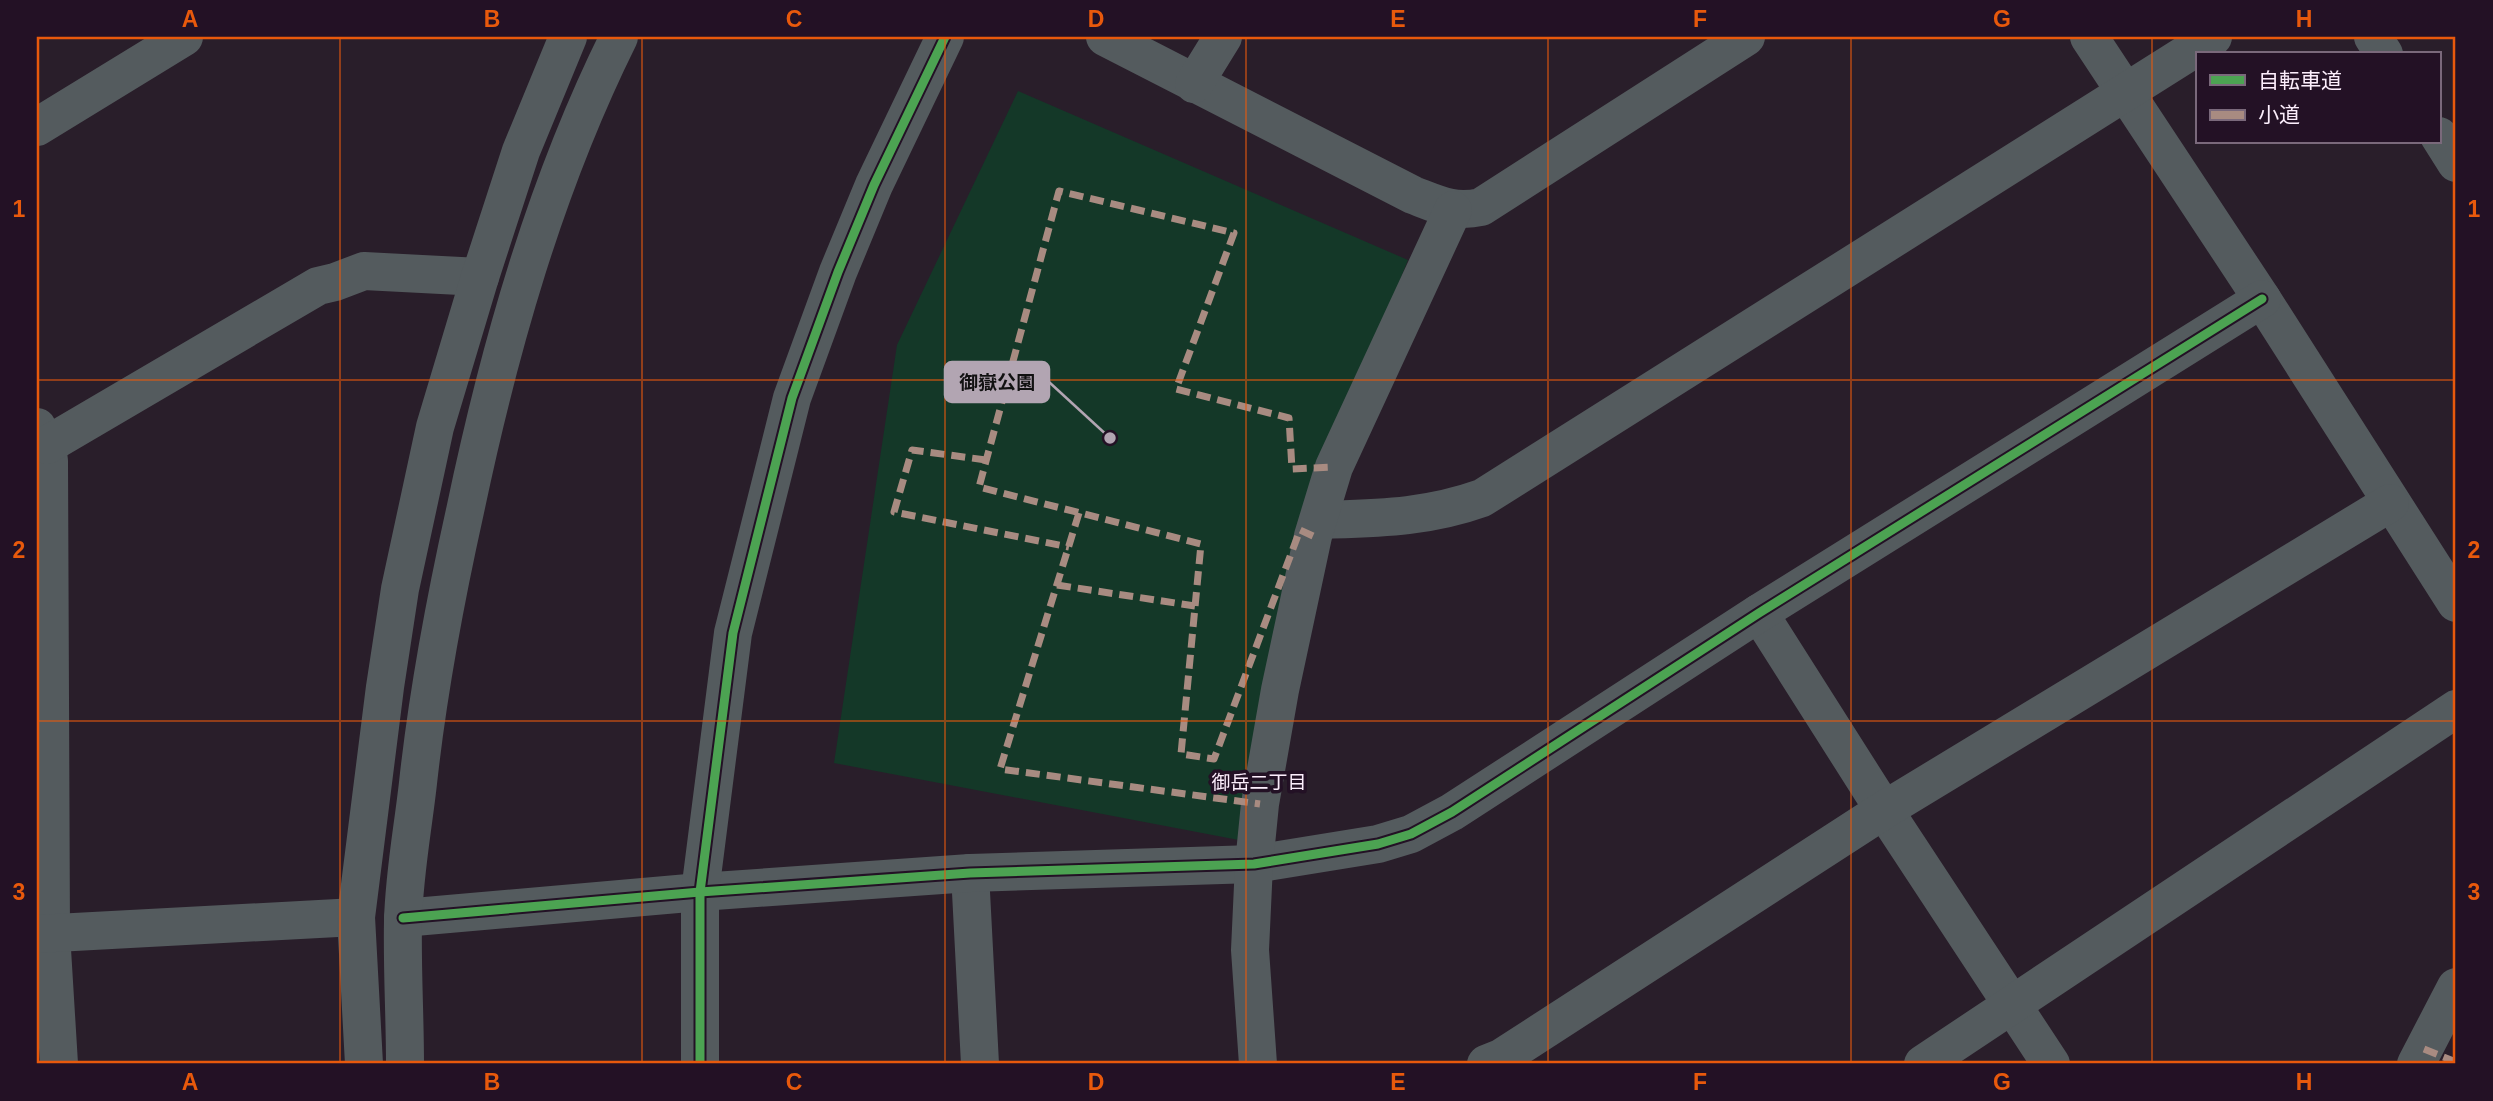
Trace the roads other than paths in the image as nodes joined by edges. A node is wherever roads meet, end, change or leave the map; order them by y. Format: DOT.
graph roads {
  1 [pos="184,37"];
  2 [pos="568,37"];
  3 [pos="619,37"];
  4 [pos="945,37"];
  5 [pos="1105,37"];
  6 [pos="1223,37"];
  7 [pos="1746,37"];
  8 [pos="2089,37"];
  9 [pos="2213,37"];
  10 [pos="2373,37"];
  11 [pos="2383,52"];
  12 [pos="1194,84"];
  13 [pos="2124,92"];
  14 [pos="37,127"];
  15 [pos="2440,138"];
  16 [pos="2456,163"];
  17 [pos="1453,210"];
  18 [pos="480,276"];
  19 [pos="2262,299"];
  20 [pos="42,436"];
  21 [pos="2390,503"];
  22 [pos="1319,520"];
  23 [pos="2456,603"];
  24 [pos="1759,612"];
  25 [pos="2456,709"];
  26 [pos="1884,810"];
  27 [pos="1254,864"];
  28 [pos="970,873"];
  29 [pos="700,892"];
  30 [pos="356,917"];
  31 [pos="403,918"];
  32 [pos="44,934"];
  33 [pos="2456,987"];
  34 [pos="2012,1006"];
  35 [pos="59,1064"];
  36 [pos="364,1064"];
  37 [pos="405,1064"];
  38 [pos="699,1064"];
  39 [pos="980,1064"];
  40 [pos="1258,1064"];
  41 [pos="1486,1064"];
  42 [pos="1923,1064"];
  43 [pos="2051,1064"];
  44 [pos="2416,1064"];
  1 -- 14 [label="street"];
  2 -- 18 [label="street"];
  3 -- 31 [label="street"];
  4 -- 29 [label="street"];
  5 -- 12 [label="street"];
  6 -- 12 [label="street"];
  7 -- 17 [label="street"];
  8 -- 13 [label="street"];
  9 -- 13 [label="street"];
  10 -- 11 [label="street"];
  12 -- 17 [label="street"];
  13 -- 19 [label="street"];
  13 -- 22 [label="street"];
  15 -- 16 [label="street"];
  17 -- 22 [label="street"];
  18 -- 20 [label="street"];
  18 -- 30 [label="street"];
  19 -- 21 [label="street"];
  19 -- 24 [label="street"];
  20 -- 32 [label="street"];
  21 -- 23 [label="street"];
  21 -- 26 [label="street"];
  22 -- 27 [label="street"];
  24 -- 26 [label="street"];
  24 -- 27 [label="street"];
  25 -- 34 [label="street"];
  26 -- 34 [label="street"];
  26 -- 41 [label="street"];
  27 -- 28 [label="street"];
  27 -- 40 [label="street"];
  28 -- 29 [label="street"];
  28 -- 39 [label="street"];
  29 -- 31 [label="street"];
  29 -- 38 [label="street"];
  30 -- 32 [label="street"];
  30 -- 36 [label="street"];
  31 -- 37 [label="street"];
  32 -- 35 [label="street"];
  33 -- 44 [label="street"];
  34 -- 42 [label="street"];
  34 -- 43 [label="street"];
}
